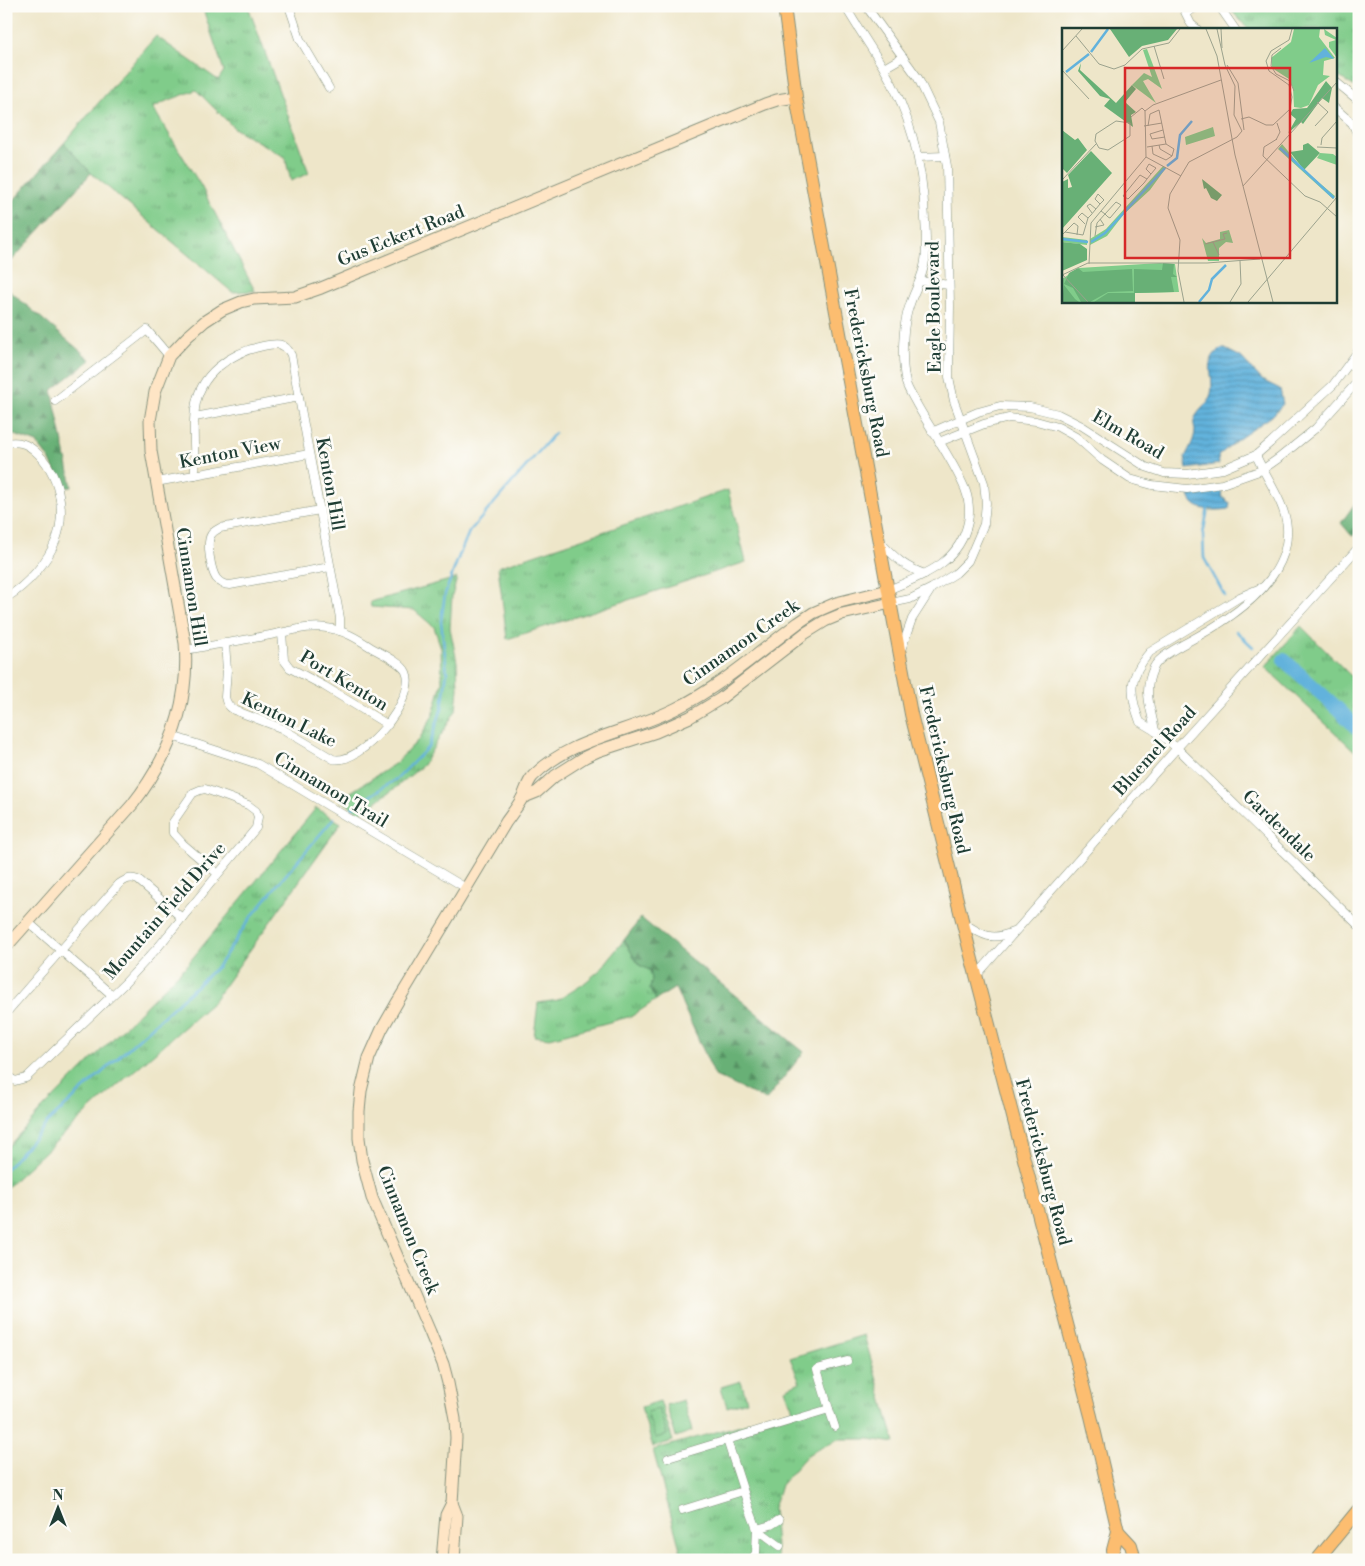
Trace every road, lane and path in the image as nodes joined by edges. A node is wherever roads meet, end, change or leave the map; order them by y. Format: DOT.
graph roads {
  1 [pos="289,6"];
  2 [pos="784,6"];
  3 [pos="845,6"];
  4 [pos="866,6"];
  5 [pos="1198,6"];
  6 [pos="1219,6"];
  7 [pos="1184,10"];
  8 [pos="1196,28"];
  9 [pos="1234,28"];
  10 [pos="903,57"];
  11 [pos="884,68"];
  12 [pos="1338,84"];
  13 [pos="329,88"];
  14 [pos="796,97"];
  15 [pos="1359,100"];
  16 [pos="1338,111"];
  17 [pos="1359,137"];
  18 [pos="946,156"];
  19 [pos="918,157"];
  20 [pos="920,281"];
  21 [pos="950,285"];
  22 [pos="1359,350"];
  23 [pos="169,356"];
  24 [pos="1359,380"];
  25 [pos="299,397"];
  26 [pos="55,401"];
  27 [pos="195,417"];
  28 [pos="961,418"];
  29 [pos="965,430"];
  30 [pos="932,432"];
  31 [pos="939,442"];
  32 [pos="6,443"];
  33 [pos="309,454"];
  34 [pos="1256,454"];
  35 [pos="1262,470"];
  36 [pos="195,475"];
  37 [pos="156,482"];
  38 [pos="320,510"];
  39 [pos="880,542"];
  40 [pos="1359,547"];
  41 [pos="330,567"];
  42 [pos="925,574"];
  43 [pos="1263,587"];
  44 [pos="932,588"];
  45 [pos="888,590"];
  46 [pos="6,598"];
  47 [pos="891,603"];
  48 [pos="340,631"];
  49 [pos="786,632"];
  50 [pos="282,633"];
  51 [pos="794,642"];
  52 [pos="225,643"];
  53 [pos="185,650"];
  54 [pos="900,652"];
  55 [pos="388,725"];
  56 [pos="1155,731"];
  57 [pos="172,736"];
  58 [pos="1177,748"];
  59 [pos="546,765"];
  60 [pos="555,776"];
  61 [pos="522,798"];
  62 [pos="218,874"];
  63 [pos="466,888"];
  64 [pos="182,918"];
  65 [pos="28,922"];
  66 [pos="962,922"];
  67 [pos="1359,926"];
  68 [pos="1015,932"];
  69 [pos="6,947"];
  70 [pos="60,951"];
  71 [pos="976,976"];
  72 [pos="112,995"];
  73 [pos="6,1012"];
  74 [pos="6,1075"];
  75 [pos="847,1361"];
  76 [pos="828,1409"];
  77 [pos="835,1428"];
  78 [pos="727,1440"];
  79 [pos="668,1458"];
  80 [pos="743,1491"];
  81 [pos="452,1503"];
  82 [pos="1359,1509"];
  83 [pos="682,1510"];
  84 [pos="779,1520"];
  85 [pos="757,1528"];
  86 [pos="1118,1531"];
  87 [pos="780,1546"];
  88 [pos="442,1560"];
  89 [pos="454,1560"];
  90 [pos="751,1560"];
  91 [pos="1115,1560"];
  92 [pos="1135,1560"];
  93 [pos="1317,1560"];
  1 -- 13 [label="street"];
  2 -- 14 [label="main road, Fredericksburg Road"];
  3 -- 11 [label="street, Eagle Boulevard"];
  4 -- 10 [label="street, Eagle Boulevard"];
  5 -- 7 [label="street"];
  6 -- 9 [label="street"];
  7 -- 8 [label="street"];
  10 -- 11 [label="street"];
  10 -- 18 [label="street, Eagle Boulevard"];
  11 -- 19 [label="street, Eagle Boulevard"];
  12 -- 15 [label="street"];
  14 -- 23 [label="street, Gus Eckert Road"];
  14 -- 39 [label="main road, Fredericksburg Road"];
  16 -- 17 [label="street"];
  18 -- 19 [label="street"];
  18 -- 21 [label="street, Eagle Boulevard"];
  19 -- 20 [label="street, Eagle Boulevard"];
  20 -- 21 [label="street"];
  20 -- 30 [label="street, Eagle Boulevard"];
  21 -- 28 [label="street, Eagle Boulevard"];
  22 -- 34 [label="street, Elm Road"];
  23 -- 26 [label="street"];
  23 -- 37 [label="street, Cinnamon Hill"];
  24 -- 35 [label="street, Elm Road"];
  25 -- 27 [label="street"];
  25 -- 27 [label="street, Kenton Hill"];
  25 -- 33 [label="street, Kenton Hill"];
  27 -- 36 [label="street"];
  28 -- 29 [label="street, Eagle Boulevard"];
  28 -- 30 [label="street, Elm Road"];
  28 -- 34 [label="street, Elm Road"];
  29 -- 31 [label="street, Elm Road"];
  29 -- 35 [label="street, Elm Road"];
  29 -- 44 [label="street, Eagle Boulevard"];
  30 -- 31 [label="street, Eagle Boulevard"];
  31 -- 42 [label="street, Eagle Boulevard"];
  32 -- 46 [label="street"];
  33 -- 36 [label="street, Kenton View"];
  33 -- 38 [label="street, Kenton Hill"];
  34 -- 35 [label="street"];
  35 -- 43 [label="street"];
  36 -- 37 [label="street, Kenton View"];
  37 -- 53 [label="street, Cinnamon Hill"];
  38 -- 41 [label="street, Kenton Hill"];
  38 -- 41 [label="street"];
  39 -- 42 [label="street"];
  39 -- 45 [label="main road, Fredericksburg Road"];
  40 -- 58 [label="street, Bluemel Road"];
  41 -- 48 [label="street, Kenton Hill"];
  42 -- 45 [label="street, Eagle Boulevard"];
  43 -- 56 [label="street"];
  43 -- 56 [label="street, Gardendale"];
  44 -- 47 [label="street, Eagle Boulevard"];
  44 -- 54 [label="street"];
  45 -- 47 [label="main road, Fredericksburg Road"];
  45 -- 49 [label="street, Cinnamon Creek"];
  47 -- 51 [label="street, Cinnamon Creek"];
  47 -- 54 [label="main road, Fredericksburg Road"];
  48 -- 50 [label="street"];
  48 -- 55 [label="street"];
  49 -- 51 [label="street"];
  49 -- 59 [label="street, Cinnamon Creek"];
  50 -- 52 [label="street"];
  50 -- 55 [label="street, Port Kenton"];
  51 -- 60 [label="street, Cinnamon Creek"];
  52 -- 53 [label="street"];
  52 -- 55 [label="street, Kenton Lake"];
  53 -- 57 [label="street, Cinnamon Hill"];
  54 -- 66 [label="main road, Fredericksburg Road"];
  56 -- 58 [label="street, Gardendale"];
  57 -- 63 [label="street, Cinnamon Trail"];
  57 -- 65 [label="street, Cinnamon Hill"];
  58 -- 67 [label="street, Gardendale"];
  58 -- 68 [label="street, Bluemel Road"];
  59 -- 60 [label="street"];
  59 -- 61 [label="street, Cinnamon Creek"];
  60 -- 61 [label="street, Cinnamon Creek"];
  61 -- 63 [label="street, Cinnamon Creek"];
  62 -- 62 [label="street, Mountain Field Drive"];
  62 -- 64 [label="street, Mountain Field Drive"];
  63 -- 81 [label="street, Cinnamon Creek"];
  64 -- 70 [label="street"];
  64 -- 72 [label="street, Mountain Field Drive"];
  65 -- 69 [label="street, Cinnamon Hill"];
  65 -- 70 [label="street"];
  66 -- 68 [label="street"];
  66 -- 71 [label="main road, Fredericksburg Road"];
  68 -- 71 [label="street, Bluemel Road"];
  70 -- 72 [label="street"];
  70 -- 73 [label="street"];
  71 -- 86 [label="main road, Fredericksburg Road"];
  72 -- 74 [label="street, Mountain Field Drive"];
  75 -- 76 [label="street"];
  76 -- 77 [label="street"];
  76 -- 78 [label="street"];
  78 -- 79 [label="street"];
  78 -- 80 [label="street"];
  80 -- 83 [label="street"];
  80 -- 85 [label="street"];
  81 -- 88 [label="street, Cinnamon Creek"];
  81 -- 89 [label="street, Cinnamon Creek"];
  82 -- 93 [label="main road"];
  84 -- 85 [label="street"];
  85 -- 87 [label="street"];
  85 -- 90 [label="street"];
  86 -- 91 [label="main road, Fredericksburg Road"];
  86 -- 92 [label="main road, Fredericksburg Road"];
}
